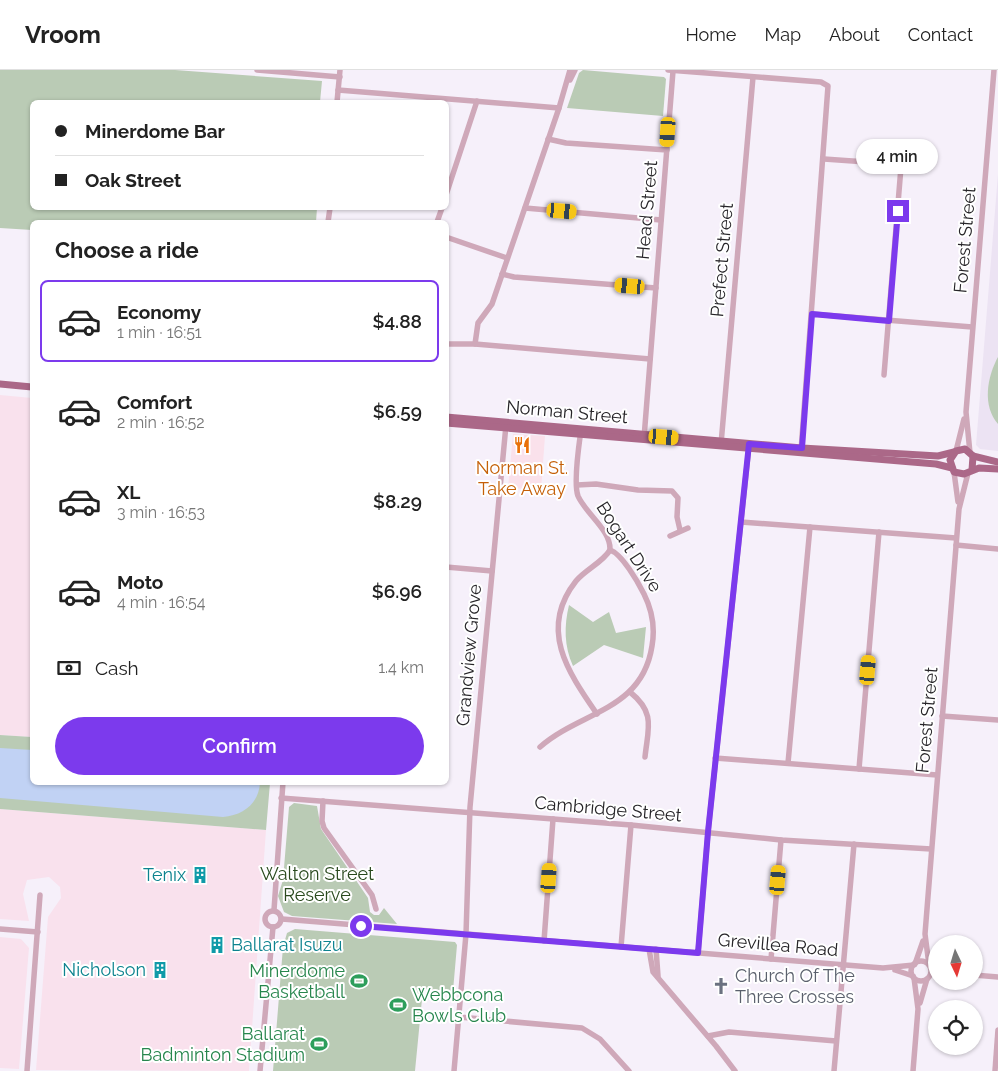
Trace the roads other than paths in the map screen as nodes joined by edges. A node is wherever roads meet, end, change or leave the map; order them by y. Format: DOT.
graph roads {
  1 [pos="256,70"];
  2 [pos="570,70"];
  3 [pos="575,70"];
  4 [pos="670,70"];
  5 [pos="994,70"];
  6 [pos="340,73"];
  7 [pos="740,73"];
  8 [pos="753,77"];
  9 [pos="338,90"];
  10 [pos="564,93"];
  11 [pos="338,100"];
  12 [pos="477,101"];
  13 [pos="559,108"];
  14 [pos="548,139"];
  15 [pos="667,150"];
  16 [pos="824,159"];
  17 [pos="449,185"];
  18 [pos="525,208"];
  19 [pos="661,220"];
  20 [pos="449,238"];
  21 [pos="507,258"];
  22 [pos="502,274"];
  23 [pos="656,288"];
  24 [pos="812,314"];
  25 [pos="889,321"];
  26 [pos="972,327"];
  27 [pos="449,344"];
  28 [pos="475,344"];
  29 [pos="650,358"];
  30 [pos="884,375"];
  31 [pos="0,384"];
  32 [pos="30,387"];
  33 [pos="966,412"];
  34 [pos="449,417"];
  35 [pos="449,423"];
  36 [pos="506,425"];
  37 [pos="581,432"];
  38 [pos="644,438"];
  39 [pos="721,444"];
  40 [pos="749,446"];
  41 [pos="802,450"];
  42 [pos="955,452"];
  43 [pos="971,454"];
  44 [pos="998,462"];
  45 [pos="998,469"];
  46 [pos="953,470"];
  47 [pos="970,471"];
  48 [pos="577,484"];
  49 [pos="959,509"];
  50 [pos="741,522"];
  51 [pos="688,528"];
  52 [pos="810,528"];
  53 [pos="680,530"];
  54 [pos="880,532"];
  55 [pos="670,536"];
  56 [pos="956,538"];
  57 [pos="956,545"];
  58 [pos="998,549"];
  59 [pos="610,550"];
  60 [pos="449,568"];
  61 [pos="492,571"];
  62 [pos="630,692"];
  63 [pos="597,714"];
  64 [pos="942,716"];
  65 [pos="998,720"];
  66 [pos="540,746"];
  67 [pos="645,757"];
  68 [pos="715,758"];
  69 [pos="788,763"];
  70 [pos="859,769"];
  71 [pos="937,775"];
  72 [pos="283,785"];
  73 [pos="281,798"];
  74 [pos="323,801"];
  75 [pos="470,813"];
  76 [pos="553,819"];
  77 [pos="630,825"];
  78 [pos="708,832"];
  79 [pos="781,840"];
  80 [pos="854,844"];
  81 [pos="931,849"];
  82 [pos="40,895"];
  83 [pos="376,909"];
  84 [pos="274,910"];
  85 [pos="282,919"];
  86 [pos="272,927"];
  87 [pos="0,929"];
  88 [pos="38,932"];
  89 [pos="466,934"];
  90 [pos="924,934"];
  91 [pos="544,940"];
  92 [pos="621,947"];
  93 [pos="652,949"];
  94 [pos="698,953"];
  95 [pos="771,959"];
  96 [pos="928,959"];
  97 [pos="914,964"];
  98 [pos="928,964"];
  99 [pos="843,965"];
  100 [pos="883,968"];
  101 [pos="983,976"];
  102 [pos="914,977"];
  103 [pos="928,978"];
  104 [pos="998,978"];
  105 [pos="918,1010"];
  106 [pos="459,1018"];
  107 [pos="998,1030"];
  108 [pos="708,1036"];
  109 [pos="836,1041"];
  110 [pos="28,1071"];
  111 [pos="260,1071"];
  112 [pos="454,1071"];
  113 [pos="629,1071"];
  114 [pos="735,1071"];
  115 [pos="834,1071"];
  116 [pos="913,1071"];
  117 [pos="995,1071"];
  1 -- 6 [label="street"];
  2 -- 10 [label="street"];
  3 -- 10 [label="street"];
  4 -- 7 [label="street"];
  4 -- 15 [label="street, Head Street"];
  5 -- 26 [label="street, Forest Street"];
  6 -- 9 [label="street"];
  7 -- 8 [label="street"];
  8 -- 16 [label="street"];
  8 -- 39 [label="street, Prefect Street"];
  9 -- 11 [label="street"];
  9 -- 12 [label="street"];
  10 -- 13 [label="street"];
  12 -- 13 [label="street"];
  12 -- 17 [label="street"];
  13 -- 14 [label="street"];
  14 -- 15 [label="street"];
  14 -- 18 [label="street"];
  15 -- 19 [label="street, Head Street"];
  16 -- 24 [label="street"];
  16 -- 25 [label="street"];
  18 -- 19 [label="street"];
  18 -- 21 [label="street"];
  19 -- 23 [label="street, Head Street"];
  20 -- 21 [label="street"];
  21 -- 22 [label="street"];
  22 -- 23 [label="street"];
  22 -- 28 [label="street"];
  23 -- 29 [label="street, Head Street"];
  24 -- 25 [label="street"];
  24 -- 41 [label="street"];
  25 -- 26 [label="street"];
  25 -- 30 [label="street"];
  26 -- 33 [label="street, Forest Street"];
  27 -- 28 [label="street"];
  28 -- 29 [label="street"];
  29 -- 38 [label="street, Head Street"];
  31 -- 32 [label="main road"];
  33 -- 42 [label="street, Forest Street"];
  33 -- 43 [label="street, Forest Street"];
  34 -- 36 [label="main road, Norman Street"];
  35 -- 36 [label="main road, Norman Street"];
  36 -- 37 [label="main road, Norman Street"];
  36 -- 61 [label="street, Grandview Grove"];
  37 -- 38 [label="main road, Norman Street"];
  37 -- 48 [label="street, Bogart Drive"];
  38 -- 39 [label="main road, Norman Street"];
  39 -- 40 [label="main road, Norman Street"];
  40 -- 41 [label="main road, Norman Street"];
  40 -- 50 [label="street"];
  41 -- 42 [label="main road, Norman Street"];
  41 -- 46 [label="main road, Norman Street"];
  42 -- 43 [label="main road"];
  42 -- 46 [label="main road"];
  43 -- 44 [label="main road"];
  43 -- 47 [label="main road"];
  45 -- 47 [label="main road"];
  46 -- 47 [label="main road"];
  46 -- 49 [label="street, Forest Street"];
  47 -- 49 [label="street, Forest Street"];
  48 -- 53 [label="street"];
  48 -- 59 [label="street, Bogart Drive"];
  49 -- 56 [label="street, Forest Street"];
  50 -- 52 [label="street"];
  50 -- 68 [label="street"];
  51 -- 53 [label="street"];
  52 -- 54 [label="street"];
  52 -- 69 [label="street"];
  53 -- 55 [label="street"];
  54 -- 56 [label="street"];
  54 -- 70 [label="street"];
  56 -- 57 [label="street, Forest Street"];
  57 -- 58 [label="street"];
  57 -- 64 [label="street, Forest Street"];
  59 -- 62 [label="street, Bogart Drive"];
  59 -- 63 [label="street"];
  60 -- 61 [label="street"];
  61 -- 75 [label="street, Grandview Grove"];
  62 -- 63 [label="street, Bogart Drive"];
  62 -- 67 [label="street"];
  63 -- 66 [label="street, Bogart Drive"];
  64 -- 65 [label="street"];
  64 -- 71 [label="street, Forest Street"];
  68 -- 69 [label="street"];
  68 -- 78 [label="street"];
  69 -- 70 [label="street"];
  70 -- 71 [label="street"];
  71 -- 81 [label="street, Forest Street"];
  72 -- 73 [label="street"];
  73 -- 74 [label="street, Cambridge Street"];
  73 -- 84 [label="street"];
  74 -- 75 [label="street, Cambridge Street"];
  74 -- 83 [label="street"];
  75 -- 76 [label="street, Cambridge Street"];
  75 -- 89 [label="street, Grandview Grove"];
  76 -- 77 [label="street, Cambridge Street"];
  76 -- 91 [label="street"];
  77 -- 78 [label="street, Cambridge Street"];
  77 -- 92 [label="street"];
  78 -- 79 [label="street, Cambridge Street"];
  78 -- 94 [label="street"];
  79 -- 80 [label="street, Cambridge Street"];
  79 -- 95 [label="street"];
  80 -- 81 [label="street, Cambridge Street"];
  80 -- 99 [label="street"];
  81 -- 90 [label="street, Forest Street"];
  82 -- 88 [label="street"];
  84 -- 85 [label="street"];
  84 -- 86 [label="street"];
  85 -- 86 [label="street"];
  85 -- 89 [label="street, Grevillea Road"];
  86 -- 111 [label="street"];
  87 -- 88 [label="street"];
  88 -- 110 [label="street"];
  89 -- 91 [label="street, Grevillea Road"];
  89 -- 106 [label="street, Grandview Grove"];
  90 -- 96 [label="street, Forest Street"];
  90 -- 97 [label="street, Forest Street"];
  91 -- 92 [label="street, Grevillea Road"];
  92 -- 93 [label="street, Grevillea Road"];
  93 -- 94 [label="street, Grevillea Road"];
  93 -- 108 [label="street"];
  94 -- 95 [label="street, Grevillea Road"];
  95 -- 99 [label="street, Grevillea Road"];
  97 -- 98 [label="street, Grevillea Road"];
  97 -- 100 [label="street, Grevillea Road"];
  97 -- 102 [label="street"];
  99 -- 100 [label="street, Grevillea Road"];
  99 -- 109 [label="street"];
  100 -- 102 [label="street, Grevillea Road"];
  101 -- 104 [label="street"];
  102 -- 103 [label="street, Grevillea Road"];
  102 -- 105 [label="street"];
  103 -- 105 [label="street"];
  105 -- 116 [label="street"];
  106 -- 112 [label="street, Grandview Grove"];
  106 -- 113 [label="street"];
  107 -- 117 [label="street"];
  108 -- 109 [label="street"];
  108 -- 114 [label="street"];
  109 -- 115 [label="street"];
}
